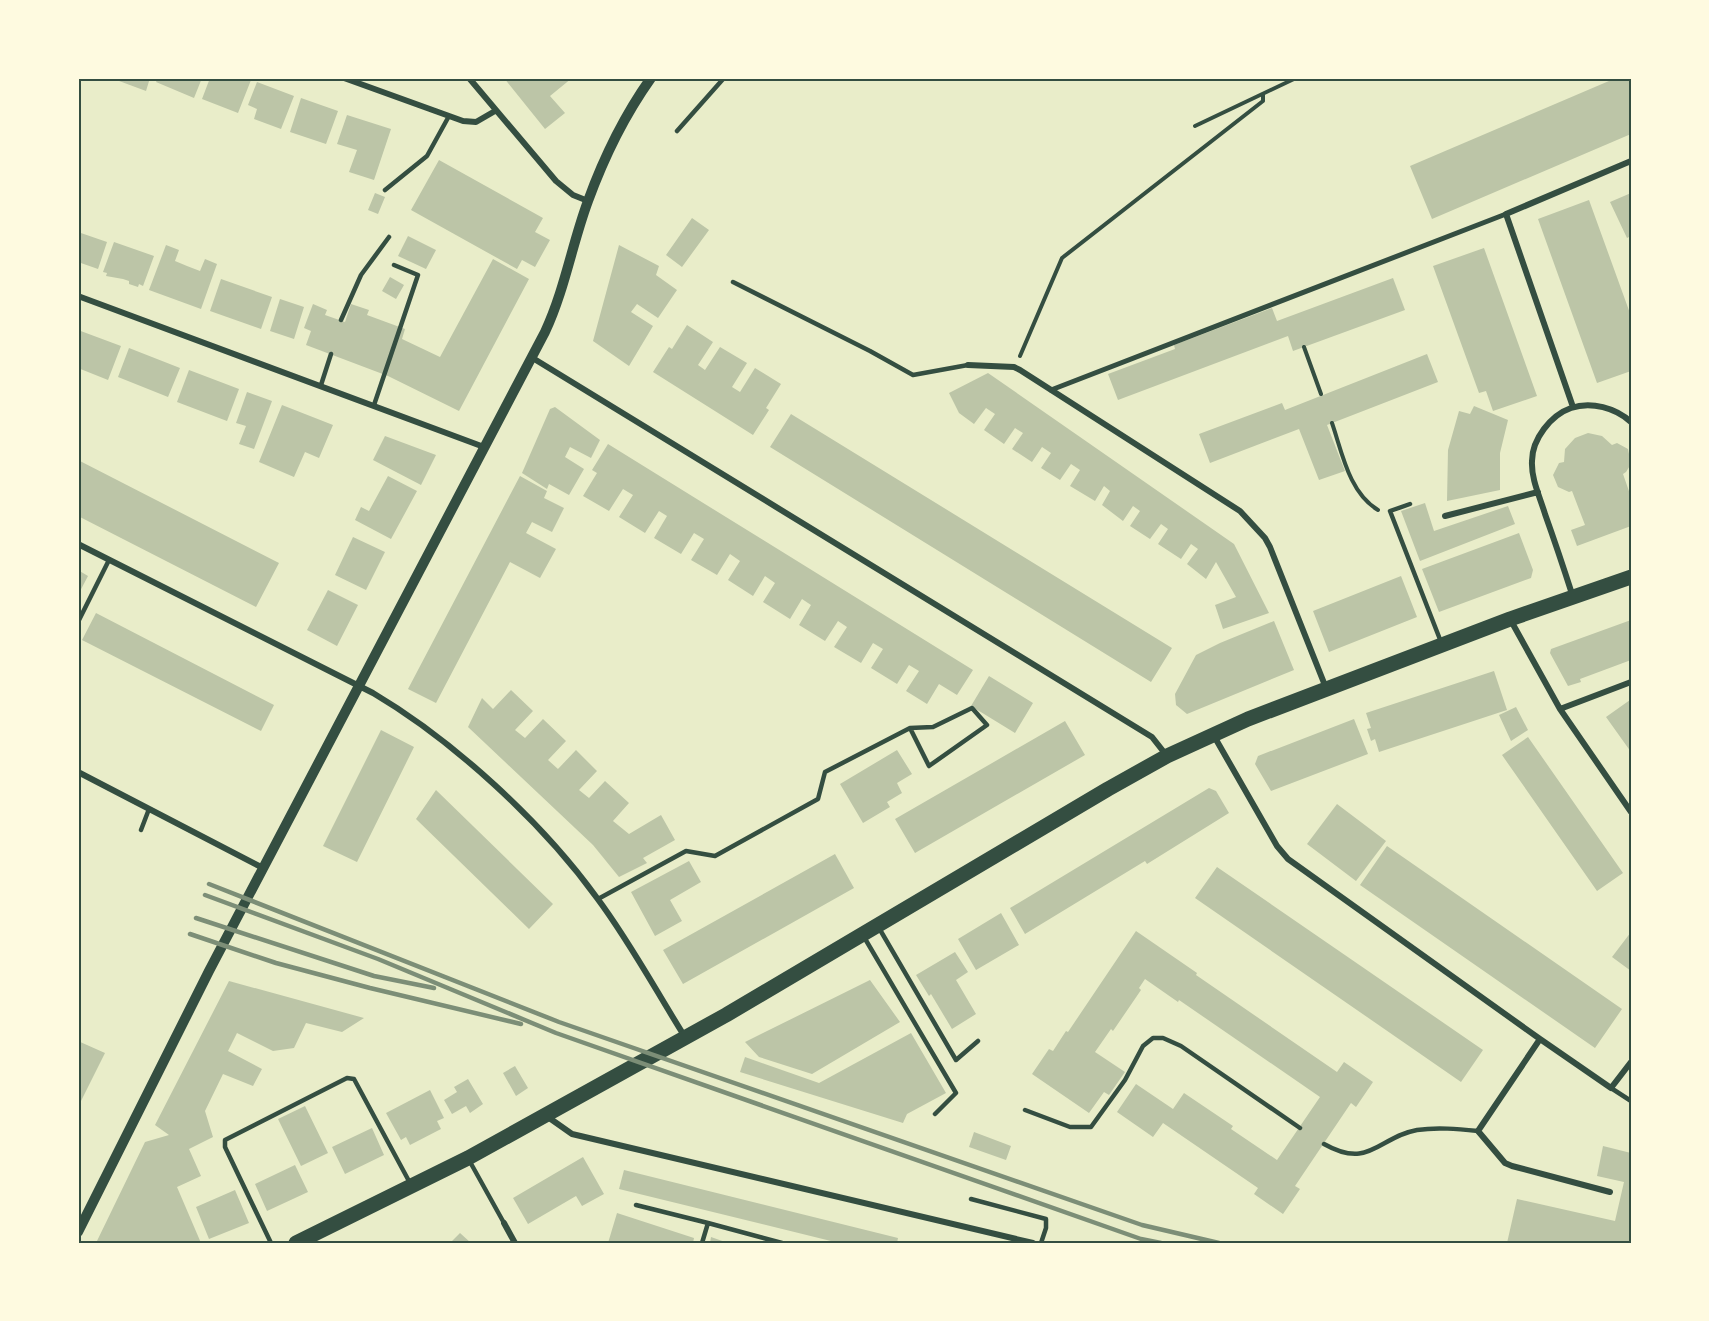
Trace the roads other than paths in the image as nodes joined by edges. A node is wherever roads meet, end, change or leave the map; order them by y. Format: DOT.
graph roads {
  1 [pos="344,78"];
  2 [pos="469,78"];
  3 [pos="651,78"];
  4 [pos="724,78"];
  5 [pos="495,111"];
  6 [pos="449,116"];
  7 [pos="677,131"];
  8 [pos="1631,161"];
  9 [pos="385,190"];
  10 [pos="588,201"];
  11 [pos="1506,214"];
  12 [pos="389,237"];
  13 [pos="394,265"];
  14 [pos="733,282"];
  15 [pos="78,296"];
  16 [pos="341,320"];
  17 [pos="331,354"];
  18 [pos="531,357"];
  19 [pos="968,365"];
  20 [pos="321,385"];
  21 [pos="1051,390"];
  22 [pos="374,405"];
  23 [pos="1573,407"];
  24 [pos="1631,422"];
  25 [pos="484,447"];
  26 [pos="1538,492"];
  27 [pos="1410,504"];
  28 [pos="1445,516"];
  29 [pos="78,544"];
  30 [pos="109,560"];
  31 [pos="1631,577"];
  32 [pos="1574,597"];
  33 [pos="80,611"];
  34 [pos="1510,619"];
  35 [pos="78,622"];
  36 [pos="1442,644"];
  37 [pos="1631,682"];
  38 [pos="358,686"];
  39 [pos="1326,688"];
  40 [pos="1560,710"];
  41 [pos="910,728"];
  42 [pos="1213,734"];
  43 [pos="1167,756"];
  44 [pos="78,772"];
  45 [pos="149,809"];
  46 [pos="1631,812"];
  47 [pos="141,830"];
  48 [pos="263,868"];
  49 [pos="598,899"];
  50 [pos="877,926"];
  51 [pos="863,934"];
  52 [pos="685,1038"];
  53 [pos="1539,1039"];
  54 [pos="978,1041"];
  55 [pos="1631,1062"];
  56 [pos="1611,1088"];
  57 [pos="1631,1101"];
  58 [pos="1025,1110"];
  59 [pos="935,1114"];
  60 [pos="544,1115"];
  61 [pos="1300,1128"];
  62 [pos="1478,1131"];
  63 [pos="1324,1144"];
  64 [pos="468,1158"];
  65 [pos="412,1186"];
  66 [pos="1610,1192"];
  67 [pos="970,1199"];
  68 [pos="636,1205"];
  69 [pos="708,1223"];
  70 [pos="504,1224"];
  71 [pos="78,1232"];
  72 [pos="271,1243"];
  73 [pos="296,1243"];
  74 [pos="515,1243"];
  75 [pos="702,1243"];
  76 [pos="782,1243"];
  77 [pos="1033,1243"];
  78 [pos="1041,1243"];
  1 -- 6 [label="street"];
  2 -- 5 [label="street"];
  3 -- 10 [label="street"];
  4 -- 7 [label="lane"];
  5 -- 6 [label="street"];
  5 -- 10 [label="street"];
  6 -- 9 [label="lane"];
  8 -- 11 [label="street"];
  10 -- 18 [label="street"];
  11 -- 21 [label="street"];
  11 -- 23 [label="street"];
  12 -- 16 [label="lane"];
  13 -- 22 [label="lane"];
  14 -- 19 [label="lane"];
  15 -- 20 [label="street"];
  17 -- 20 [label="lane"];
  18 -- 25 [label="street"];
  18 -- 43 [label="street"];
  19 -- 21 [label="street"];
  20 -- 22 [label="street"];
  21 -- 39 [label="street"];
  22 -- 25 [label="street"];
  23 -- 24 [label="street"];
  23 -- 26 [label="street"];
  25 -- 38 [label="street"];
  26 -- 28 [label="street"];
  26 -- 32 [label="street"];
  27 -- 36 [label="lane"];
  29 -- 30 [label="street"];
  30 -- 33 [label="lane"];
  30 -- 38 [label="street"];
  31 -- 32 [label="main road"];
  32 -- 34 [label="main road"];
  33 -- 35 [label="lane"];
  34 -- 36 [label="main road"];
  34 -- 40 [label="street"];
  36 -- 39 [label="main road"];
  37 -- 40 [label="street"];
  38 -- 48 [label="street"];
  38 -- 49 [label="street"];
  39 -- 42 [label="main road"];
  40 -- 46 [label="street"];
  41 -- 41 [label="lane"];
  41 -- 49 [label="lane"];
  42 -- 43 [label="main road"];
  42 -- 53 [label="street"];
  43 -- 50 [label="main road"];
  44 -- 45 [label="street"];
  45 -- 47 [label="lane"];
  45 -- 48 [label="street"];
  48 -- 71 [label="street"];
  49 -- 52 [label="street"];
  50 -- 51 [label="main road"];
  50 -- 54 [label="lane"];
  51 -- 52 [label="main road"];
  51 -- 59 [label="lane"];
  52 -- 60 [label="main road"];
  53 -- 56 [label="street"];
  53 -- 62 [label="street"];
  55 -- 56 [label="street"];
  56 -- 57 [label="lane"];
  58 -- 61 [label="lane"];
  60 -- 64 [label="main road"];
  60 -- 77 [label="street"];
  62 -- 63 [label="lane"];
  62 -- 66 [label="street"];
  64 -- 65 [label="main road"];
  64 -- 70 [label="lane"];
  65 -- 72 [label="lane"];
  65 -- 73 [label="main road"];
  67 -- 78 [label="lane"];
  68 -- 69 [label="lane"];
  69 -- 75 [label="lane"];
  69 -- 76 [label="lane"];
  70 -- 74 [label="street"];
}
